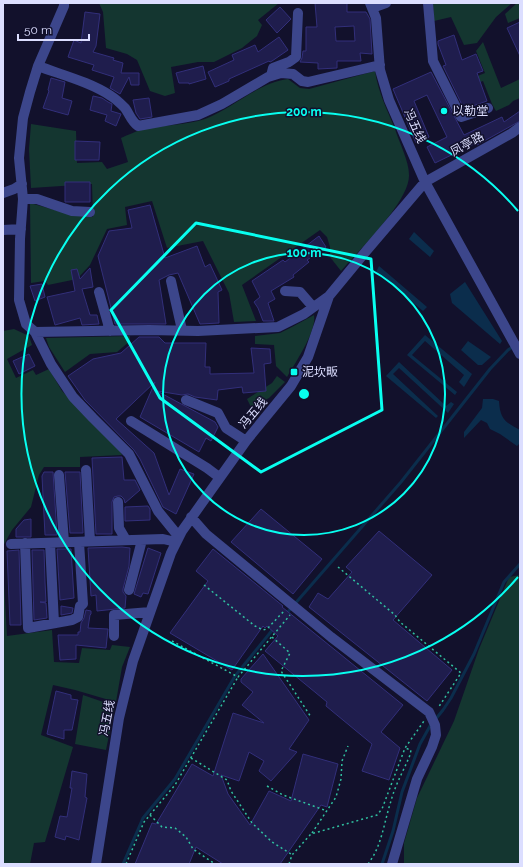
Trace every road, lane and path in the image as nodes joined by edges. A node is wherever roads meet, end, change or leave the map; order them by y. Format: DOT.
graph roads {
  1 [pos="64,3"];
  2 [pos="386,3"];
  3 [pos="428,3"];
  4 [pos="371,6"];
  5 [pos="298,13"];
  6 [pos="380,65"];
  7 [pos="38,66"];
  8 [pos="271,76"];
  9 [pos="488,108"];
  10 [pos="520,127"];
  11 [pos="425,182"];
  12 [pos="22,184"];
  13 [pos="3,193"];
  14 [pos="23,199"];
  15 [pos="90,212"];
  16 [pos="21,229"];
  17 [pos="3,230"];
  18 [pos="171,281"];
  19 [pos="285,291"];
  20 [pos="99,292"];
  21 [pos="329,296"];
  22 [pos="313,307"];
  23 [pos="182,330"];
  24 [pos="110,331"];
  25 [pos="35,332"];
  26 [pos="520,354"];
  27 [pos="186,400"];
  28 [pos="131,421"];
  29 [pos="246,441"];
  30 [pos="86,470"];
  31 [pos="59,475"];
  32 [pos="219,477"];
  33 [pos="118,502"];
  34 [pos="191,517"];
  35 [pos="126,540"];
  36 [pos="142,540"];
  37 [pos="178,540"];
  38 [pos="90,541"];
  39 [pos="50,542"];
  40 [pos="64,542"];
  41 [pos="79,542"];
  42 [pos="25,543"];
  43 [pos="11,544"];
  44 [pos="338,567"];
  45 [pos="204,585"];
  46 [pos="129,590"];
  47 [pos="294,606"];
  48 [pos="150,612"];
  49 [pos="54,623"];
  50 [pos="114,636"];
  51 [pos="272,637"];
  52 [pos="172,641"];
  53 [pos="238,677"];
  54 [pos="430,714"];
  55 [pos="311,717"];
  56 [pos="348,746"];
  57 [pos="405,748"];
  58 [pos="191,758"];
  59 [pos="266,786"];
  60 [pos="327,811"];
  61 [pos="150,815"];
  62 [pos="311,834"];
  63 [pos="292,855"];
  64 [pos="96,864"];
  65 [pos="126,864"];
  66 [pos="215,864"];
  67 [pos="289,864"];
  68 [pos="368,864"];
  69 [pos="392,864"];
  1 -- 7 [label="street"];
  2 -- 4 [label="street"];
  3 -- 9 [label="street"];
  4 -- 6 [label="street, 冯五线"];
  5 -- 8 [label="street"];
  6 -- 8 [label="street"];
  6 -- 11 [label="street, 冯五线"];
  7 -- 8 [label="street"];
  7 -- 12 [label="street"];
  10 -- 11 [label="street, 凤亭路"];
  11 -- 21 [label="street, 冯五线"];
  11 -- 26 [label="street"];
  12 -- 13 [label="street"];
  12 -- 14 [label="street"];
  14 -- 15 [label="street"];
  14 -- 16 [label="street"];
  16 -- 17 [label="street"];
  16 -- 25 [label="street"];
  18 -- 23 [label="street"];
  19 -- 22 [label="street"];
  20 -- 24 [label="street"];
  21 -- 22 [label="street"];
  21 -- 29 [label="street, 冯五线"];
  22 -- 23 [label="street"];
  23 -- 24 [label="street"];
  24 -- 25 [label="street"];
  25 -- 37 [label="street"];
  27 -- 29 [label="street"];
  28 -- 32 [label="street"];
  29 -- 32 [label="street, 冯五线"];
  30 -- 38 [label="street"];
  31 -- 40 [label="street"];
  32 -- 34 [label="street, 冯五线"];
  33 -- 35 [label="street"];
  34 -- 37 [label="street, 冯五线"];
  34 -- 47 [label="street"];
  35 -- 36 [label="street"];
  35 -- 38 [label="street"];
  36 -- 37 [label="street"];
  36 -- 46 [label="street"];
  37 -- 48 [label="street, 冯五线"];
  38 -- 41 [label="street"];
  39 -- 40 [label="street"];
  39 -- 42 [label="street"];
  39 -- 49 [label="street"];
  40 -- 41 [label="street"];
  41 -- 49 [label="street"];
  42 -- 43 [label="street"];
  42 -- 49 [label="street"];
  44 -- 54 [label="path"];
  45 -- 47 [label="path"];
  47 -- 51 [label="path"];
  47 -- 54 [label="street"];
  48 -- 50 [label="street"];
  48 -- 64 [label="street, 冯五线"];
  51 -- 53 [label="path"];
  51 -- 55 [label="path"];
  52 -- 53 [label="path"];
  53 -- 58 [label="path"];
  54 -- 57 [label="path"];
  54 -- 69 [label="street"];
  56 -- 60 [label="path"];
  57 -- 62 [label="path"];
  57 -- 68 [label="path"];
  58 -- 61 [label="path"];
  58 -- 63 [label="path"];
  59 -- 60 [label="path"];
  60 -- 62 [label="path"];
  61 -- 65 [label="path"];
  61 -- 66 [label="path"];
  62 -- 63 [label="path"];
  63 -- 67 [label="path"];
}
